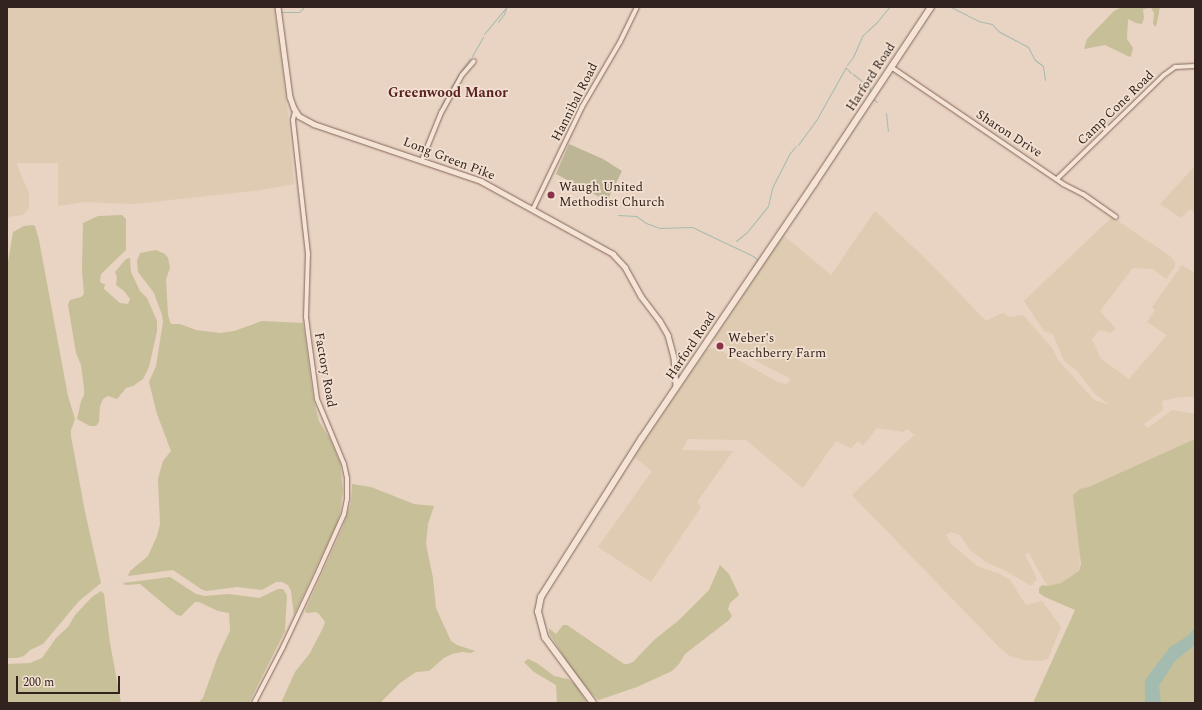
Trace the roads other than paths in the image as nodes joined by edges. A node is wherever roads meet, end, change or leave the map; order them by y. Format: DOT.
graph roads {
  1 [pos="278,7"];
  2 [pos="637,7"];
  3 [pos="931,7"];
  4 [pos="474,61"];
  5 [pos="1195,66"];
  6 [pos="891,67"];
  7 [pos="295,111"];
  8 [pos="422,160"];
  9 [pos="1057,179"];
  10 [pos="533,209"];
  11 [pos="1116,217"];
  12 [pos="676,387"];
  13 [pos="254,703"];
  14 [pos="593,703"];
  1 -- 7 [label="street"];
  2 -- 10 [label="street, Hannibal Road"];
  3 -- 6 [label="main road, Harford Road"];
  4 -- 8 [label="street"];
  5 -- 9 [label="street, Camp Cone Road"];
  6 -- 9 [label="street, Sharon Drive"];
  6 -- 12 [label="main road, Harford Road"];
  7 -- 8 [label="street, Long Green Pike"];
  7 -- 13 [label="street, Factory Road"];
  8 -- 10 [label="street, Long Green Pike"];
  9 -- 11 [label="street, Sharon Drive"];
  10 -- 12 [label="street, Long Green Pike"];
  12 -- 14 [label="main road, Harford Road"];
}
